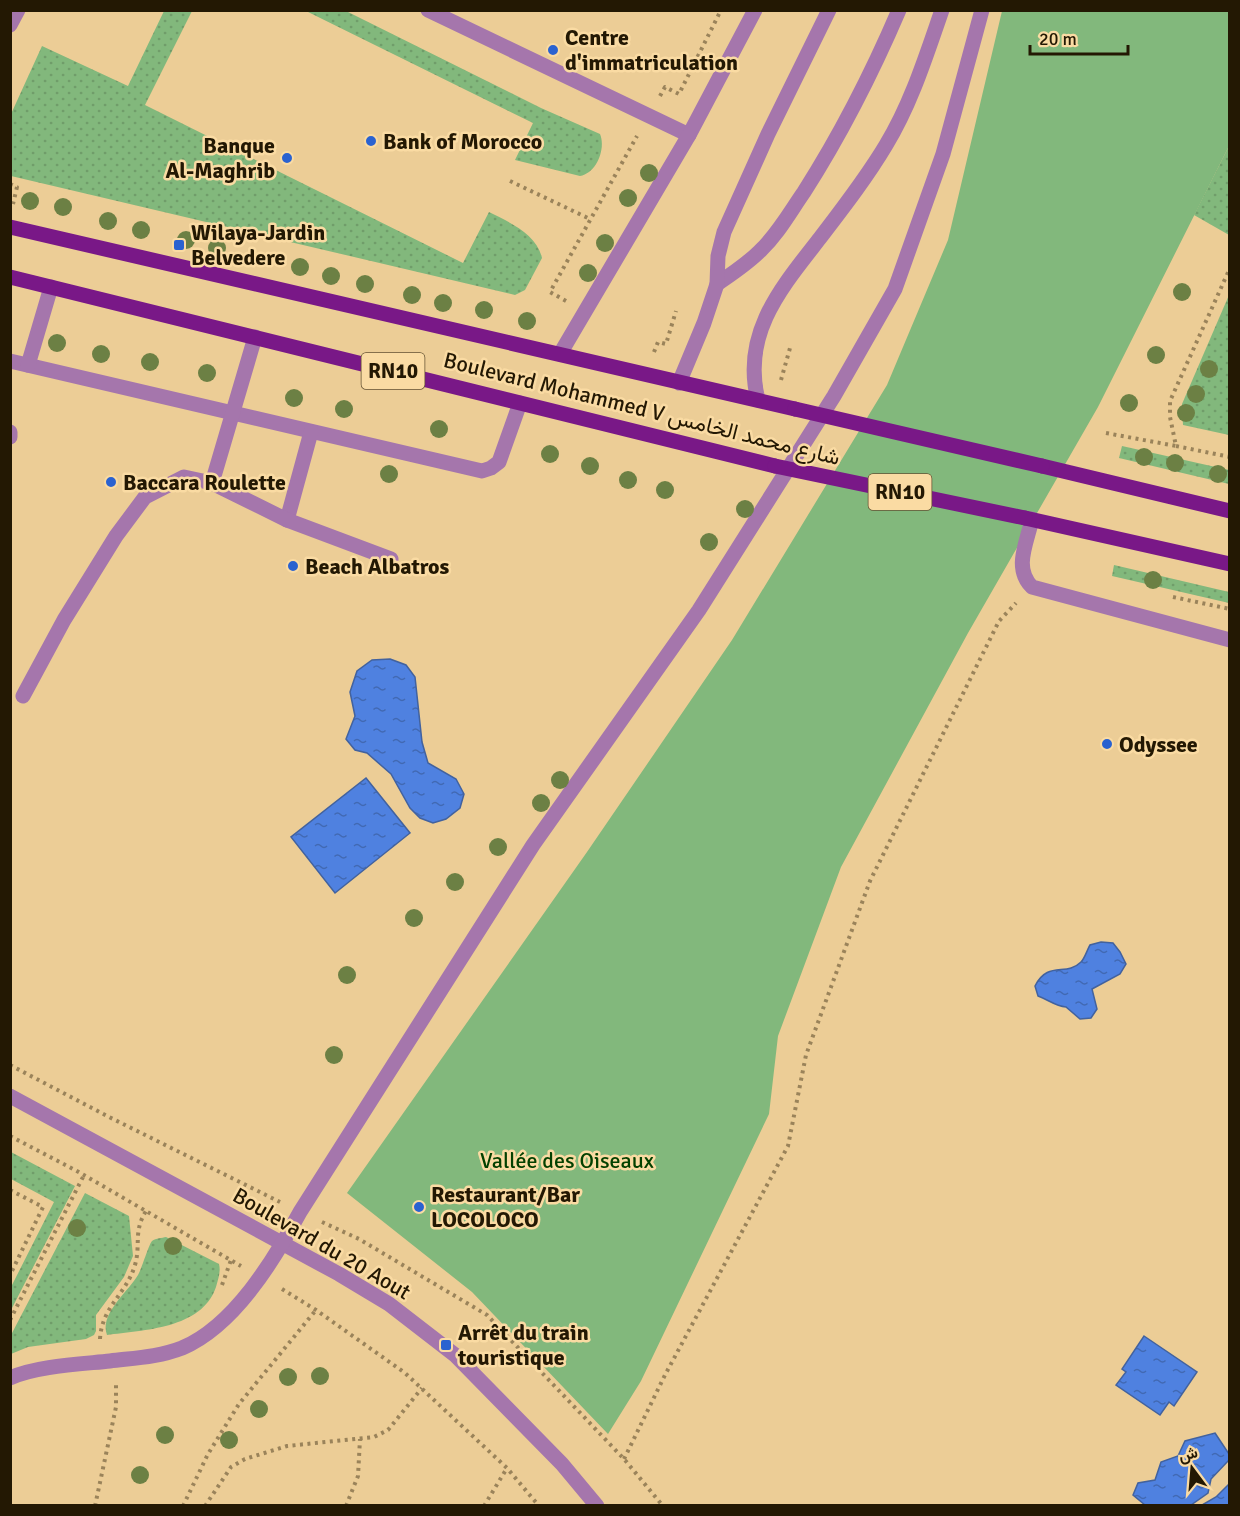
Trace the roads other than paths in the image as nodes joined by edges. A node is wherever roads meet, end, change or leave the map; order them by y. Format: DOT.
graph roads {
  1 [pos="18,10"];
  2 [pos="428,10"];
  3 [pos="755,10"];
  4 [pos="829,10"];
  5 [pos="899,10"];
  6 [pos="942,10"];
  7 [pos="981,10"];
  8 [pos="10,25"];
  9 [pos="689,135"];
  10 [pos="10,227"];
  11 [pos="10,277"];
  12 [pos="717,284"];
  13 [pos="51,287"];
  14 [pos="255,337"];
  15 [pos="560,354"];
  16 [pos="10,361"];
  17 [pos="28,365"];
  18 [pos="679,383"];
  19 [pos="758,400"];
  20 [pos="520,403"];
  21 [pos="233,414"];
  22 [pos="10,432"];
  23 [pos="311,432"];
  24 [pos="10,437"];
  25 [pos="212,483"];
  26 [pos="1230,511"];
  27 [pos="1029,518"];
  28 [pos="287,520"];
  29 [pos="391,559"];
  30 [pos="1230,564"];
  31 [pos="1230,640"];
  32 [pos="23,696"];
  33 [pos="10,1096"];
  34 [pos="283,1244"];
  35 [pos="10,1378"];
  36 [pos="597,1506"];
  1 -- 8 [label="street"];
  2 -- 9 [label="street"];
  3 -- 9 [label="street"];
  4 -- 12 [label="street"];
  5 -- 12 [label="street"];
  6 -- 19 [label="street"];
  7 -- 34 [label="street"];
  9 -- 15 [label="street"];
  10 -- 15 [label="main road, Boulevard Mohammed V شارع محمد الخامس / RN10"];
  11 -- 13 [label="main road, Boulevard Mohammed V شارع محمد الخامس / RN10"];
  12 -- 18 [label="street"];
  13 -- 14 [label="main road, Boulevard Mohammed V شارع محمد الخامس / RN10"];
  13 -- 17 [label="street"];
  14 -- 20 [label="main road, Boulevard Mohammed V شارع محمد الخامس / RN10"];
  14 -- 21 [label="street"];
  15 -- 18 [label="main road, Boulevard Mohammed V شارع محمد الخامس / RN10"];
  16 -- 17 [label="street"];
  17 -- 21 [label="street"];
  18 -- 19 [label="main road, Boulevard Mohammed V شارع محمد الخامس / RN10"];
  19 -- 26 [label="main road, Boulevard Mohammed V شارع محمد الخامس / RN10, bridge"];
  20 -- 23 [label="street"];
  20 -- 27 [label="main road, Boulevard Mohammed V شارع محمد الخامس / RN10, bridge"];
  21 -- 23 [label="street"];
  21 -- 25 [label="street"];
  22 -- 24 [label="street"];
  23 -- 28 [label="street"];
  25 -- 28 [label="street"];
  25 -- 32 [label="street"];
  27 -- 30 [label="main road, Boulevard Mohammed V شارع محمد الخامس / RN10"];
  27 -- 31 [label="street"];
  28 -- 29 [label="street"];
  33 -- 34 [label="street, Boulevard du 20 Aout"];
  34 -- 35 [label="street"];
  34 -- 36 [label="street, Boulevard du 20 Aout"];
}
